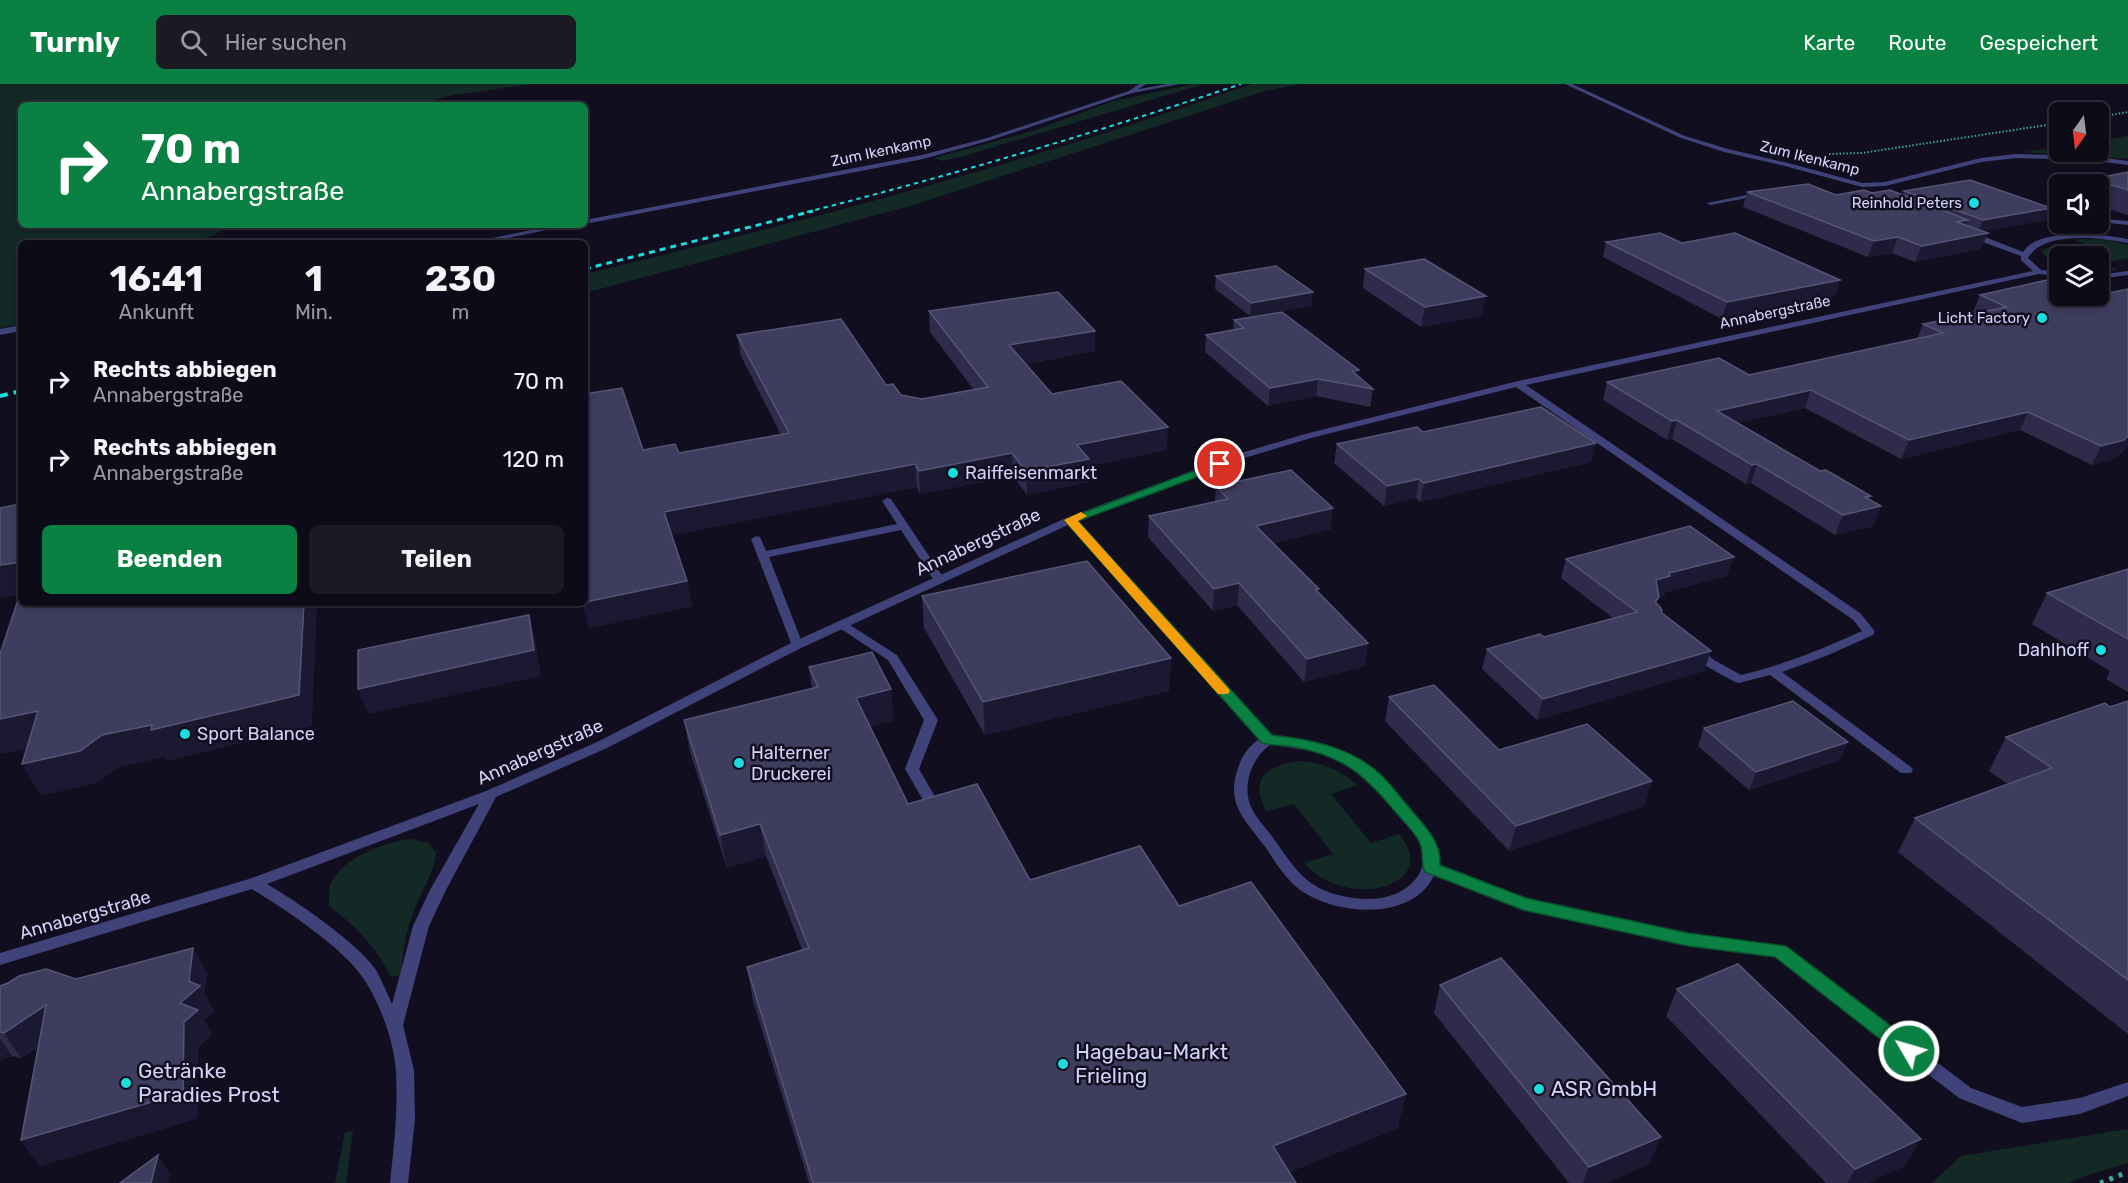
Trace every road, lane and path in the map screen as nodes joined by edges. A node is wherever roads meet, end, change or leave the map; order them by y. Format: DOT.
graph roads {
  1 [pos="1143,84"];
  2 [pos="1177,84"];
  3 [pos="1568,84"];
  4 [pos="1131,92"];
  5 [pos="2128,112"];
  6 [pos="2109,115"];
  7 [pos="2049,125"];
  8 [pos="1820,154"];
  9 [pos="2127,162"];
  10 [pos="1862,185"];
  11 [pos="1770,192"];
  12 [pos="1872,196"];
  13 [pos="1710,203"];
  14 [pos="588,221"];
  15 [pos="2128,223"];
  16 [pos="551,228"];
  17 [pos="1959,230"];
  18 [pos="2080,235"];
  19 [pos="488,240"];
  20 [pos="2128,242"];
  21 [pos="2024,255"];
  22 [pos="2039,272"];
  23 [pos="2049,273"];
  24 [pos="2128,273"];
  25 [pos="2109,276"];
  26 [pos="18,329"];
  27 [pos="0,332"];
  28 [pos="1518,384"];
  29 [pos="887,501"];
  30 [pos="1070,520"];
  31 [pos="904,526"];
  32 [pos="756,539"];
  33 [pos="762,555"];
  34 [pos="939,580"];
  35 [pos="842,624"];
  36 [pos="1684,643"];
  37 [pos="797,645"];
  38 [pos="1774,672"];
  39 [pos="1267,740"];
  40 [pos="1906,770"];
  41 [pos="491,794"];
  42 [pos="931,802"];
  43 [pos="1431,868"];
  44 [pos="254,883"];
  45 [pos="0,959"];
  46 [pos="395,1024"];
  47 [pos="2128,1089"];
  48 [pos="2128,1172"];
  49 [pos="399,1183"];
  50 [pos="2100,1183"];
  1 -- 4 [label="street"];
  2 -- 4 [label="street, Zum Ikenkamp"];
  3 -- 10 [label="street, Zum Ikenkamp"];
  4 -- 14 [label="street, Zum Ikenkamp"];
  5 -- 6 [label="path"];
  7 -- 8 [label="path"];
  9 -- 10 [label="street, Zum Ikenkamp"];
  10 -- 12 [label="street"];
  11 -- 13 [label="street"];
  15 -- 18 [label="street"];
  16 -- 19 [label="street"];
  17 -- 21 [label="street"];
  18 -- 20 [label="street"];
  18 -- 21 [label="street"];
  21 -- 22 [label="street"];
  22 -- 23 [label="street, Annabergstraße"];
  22 -- 28 [label="street, Annabergstraße"];
  24 -- 25 [label="street"];
  26 -- 27 [label="street"];
  28 -- 30 [label="street, Annabergstraße"];
  28 -- 38 [label="street"];
  29 -- 31 [label="street"];
  30 -- 34 [label="street, Annabergstraße"];
  30 -- 39 [label="street, Annabergstraße"];
  31 -- 33 [label="street"];
  31 -- 34 [label="street"];
  32 -- 33 [label="street"];
  33 -- 37 [label="street"];
  34 -- 35 [label="street, Annabergstraße"];
  35 -- 37 [label="street, Annabergstraße"];
  35 -- 42 [label="street"];
  36 -- 38 [label="street"];
  37 -- 41 [label="street, Annabergstraße"];
  38 -- 40 [label="street"];
  39 -- 43 [label="street"];
  39 -- 43 [label="street"];
  41 -- 44 [label="street, Annabergstraße"];
  41 -- 46 [label="street"];
  43 -- 47 [label="street"];
  44 -- 45 [label="street, Annabergstraße"];
  44 -- 46 [label="street"];
  46 -- 49 [label="street"];
  48 -- 50 [label="path"];
}
